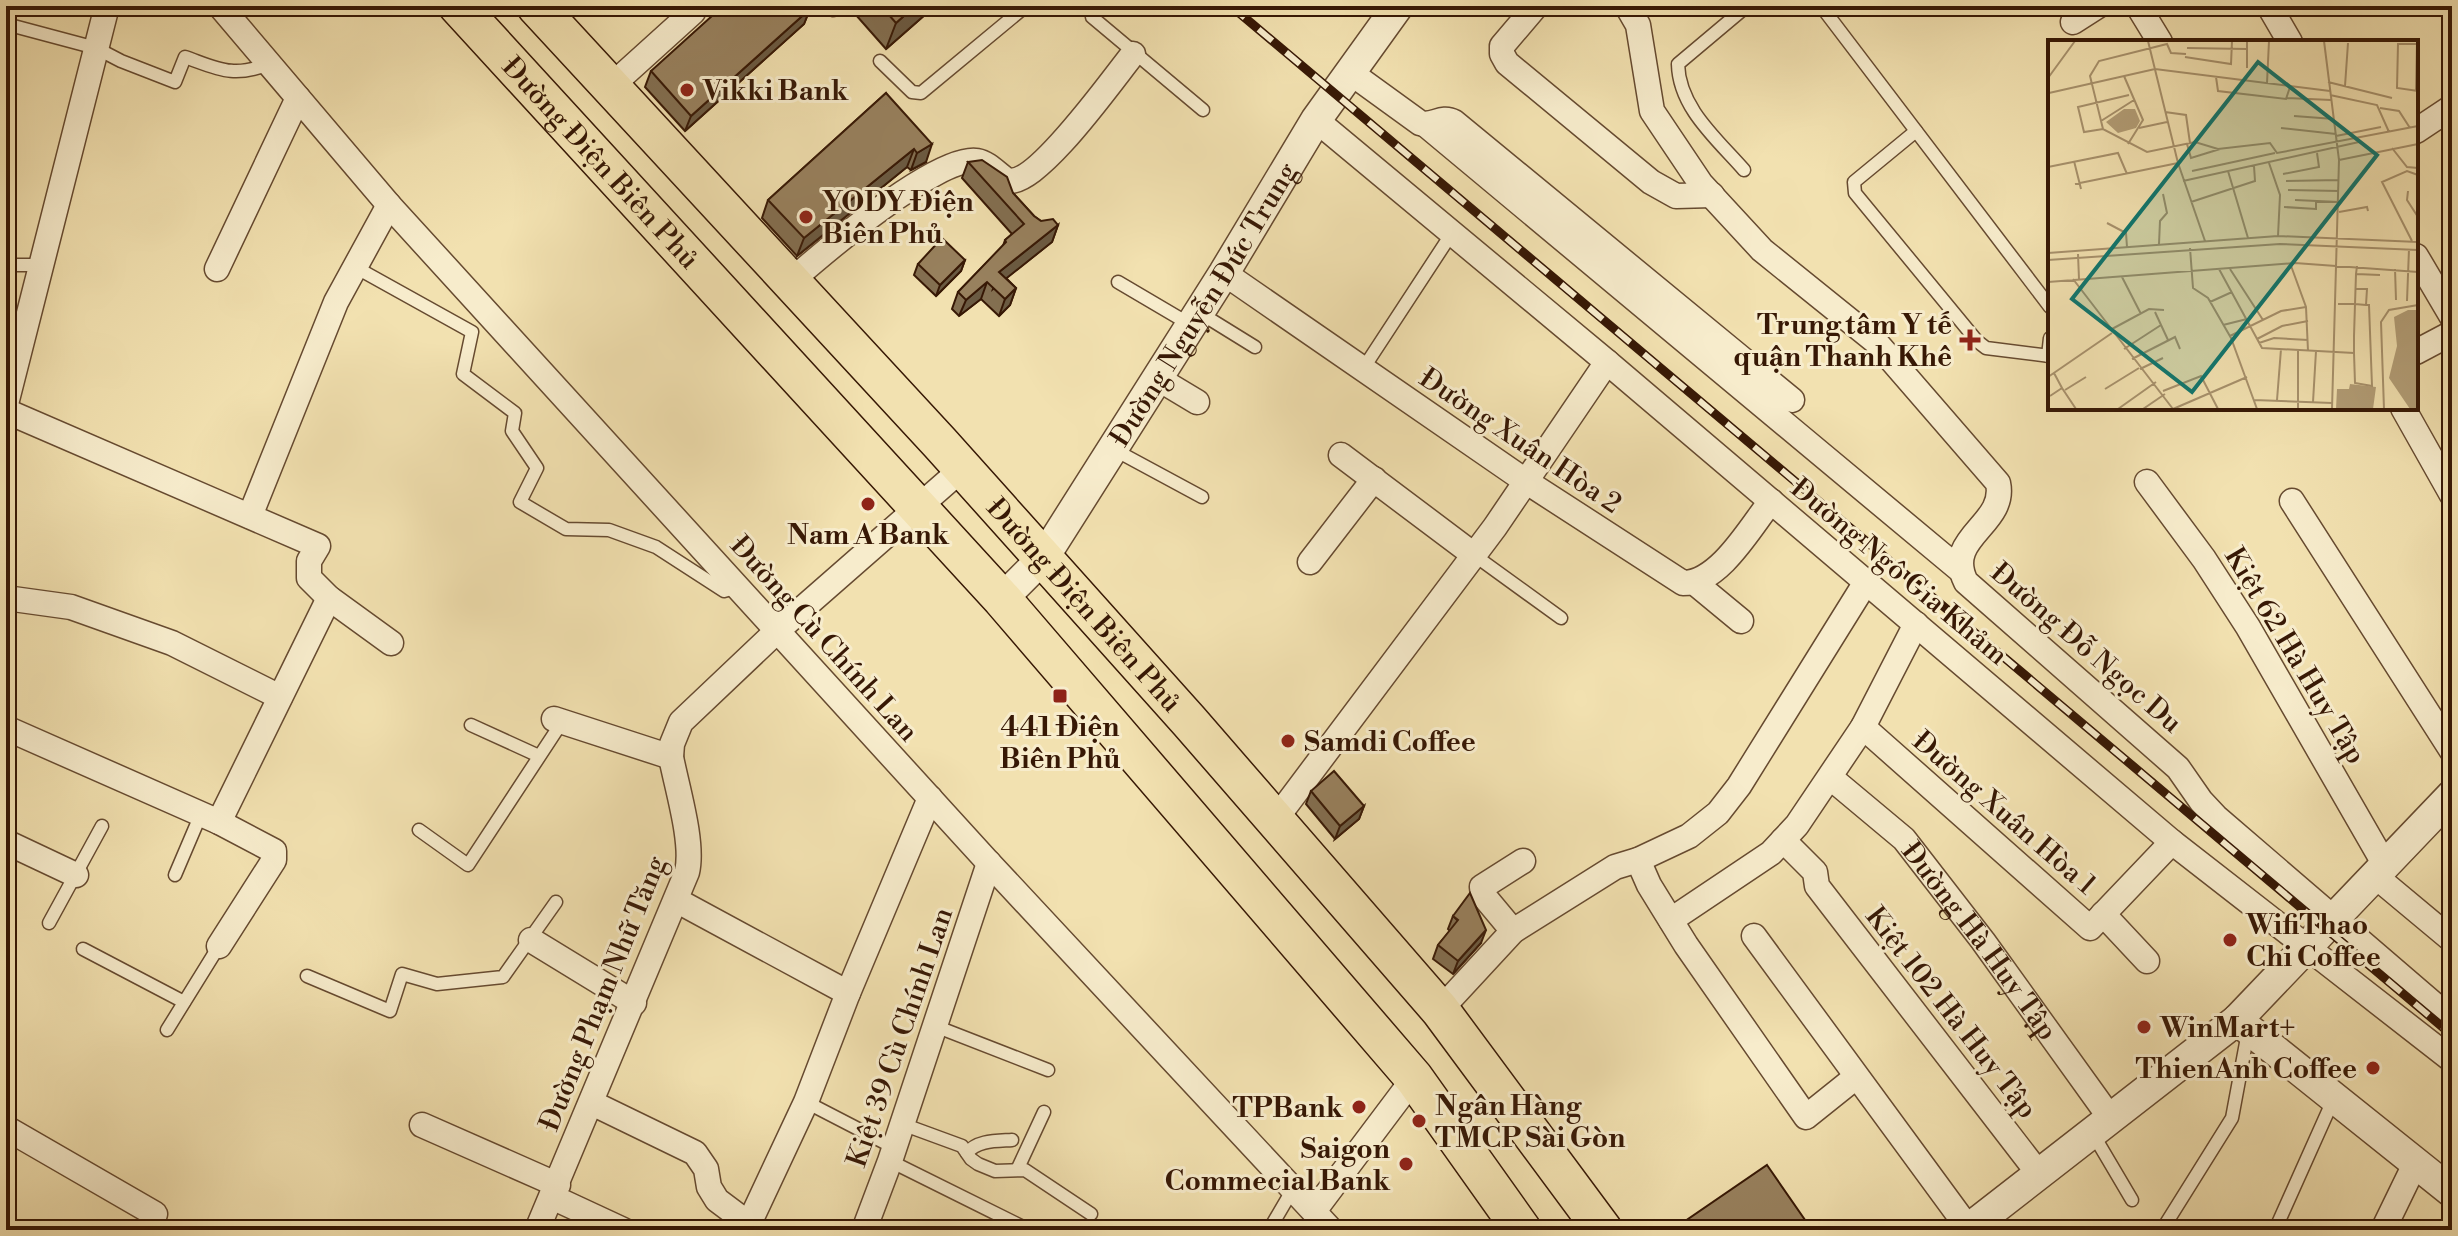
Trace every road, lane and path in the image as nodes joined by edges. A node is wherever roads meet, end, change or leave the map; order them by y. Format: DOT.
graph roads {
  1 [pos="107,6"];
  2 [pos="220,6"];
  3 [pos="458,6"];
  4 [pos="536,6"];
  5 [pos="1026,6"];
  6 [pos="1398,6"];
  7 [pos="1536,6"];
  8 [pos="1627,6"];
  9 [pos="1747,6"];
  10 [pos="1821,6"];
  11 [pos="2098,6"];
  12 [pos="2138,6"];
  13 [pos="2269,6"];
  14 [pos="694,8"];
  15 [pos="1092,17"];
  16 [pos="2073,22"];
  17 [pos="6,24"];
  18 [pos="2159,40"];
  19 [pos="2289,40"];
  20 [pos="96,48"];
  21 [pos="1133,54"];
  22 [pos="880,61"];
  23 [pos="269,64"];
  24 [pos="1351,73"];
  25 [pos="610,87"];
  26 [pos="298,98"];
  27 [pos="2452,107"];
  28 [pos="1203,110"];
  29 [pos="1316,120"];
  30 [pos="1426,125"];
  31 [pos="2418,130"];
  32 [pos="1916,131"];
  33 [pos="1744,170"];
  34 [pos="708,191"];
  35 [pos="1712,195"];
  36 [pos="389,205"];
  37 [pos="666,231"];
  38 [pos="1452,233"];
  39 [pos="2418,259"];
  40 [pos="6,265"];
  41 [pos="43,265"];
  42 [pos="355,267"];
  43 [pos="217,269"];
  44 [pos="1224,273"];
  45 [pos="791,281"];
  46 [pos="1118,282"];
  47 [pos="2048,304"];
  48 [pos="2452,317"];
  49 [pos="1195,318"];
  50 [pos="2452,333"];
  51 [pos="1255,347"];
  52 [pos="2418,351"];
  53 [pos="2048,356"];
  54 [pos="1607,362"];
  55 [pos="1363,369"];
  56 [pos="1157,378"];
  57 [pos="1792,400"];
  58 [pos="1197,402"];
  59 [pos="6,404"];
  60 [pos="2404,410"];
  61 [pos="6,411"];
  62 [pos="1113,449"];
  63 [pos="1341,455"];
  64 [pos="963,468"];
  65 [pos="1374,479"];
  66 [pos="1527,482"];
  67 [pos="2147,482"];
  68 [pos="2452,495"];
  69 [pos="1202,497"];
  70 [pos="1771,501"];
  71 [pos="2292,501"];
  72 [pos="918,507"];
  73 [pos="250,516"];
  74 [pos="1474,555"];
  75 [pos="1044,557"];
  76 [pos="1310,562"];
  77 [pos="1959,569"];
  78 [pos="1866,582"];
  79 [pos="1695,583"];
  80 [pos="738,587"];
  81 [pos="6,598"];
  82 [pos="329,598"];
  83 [pos="1002,599"];
  84 [pos="1561,618"];
  85 [pos="1741,621"];
  86 [pos="1916,624"];
  87 [pos="778,630"];
  88 [pos="391,643"];
  89 [pos="280,697"];
  90 [pos="558,721"];
  91 [pos="471,725"];
  92 [pos="1863,727"];
  93 [pos="6,728"];
  94 [pos="2452,751"];
  95 [pos="539,756"];
  96 [pos="671,757"];
  97 [pos="1831,778"];
  98 [pos="2452,795"];
  99 [pos="930,798"];
  100 [pos="210,818"];
  101 [pos="1275,820"];
  102 [pos="102,826"];
  103 [pos="419,830"];
  104 [pos="1783,840"];
  105 [pos="6,842"];
  106 [pos="2172,842"];
  107 [pos="1638,860"];
  108 [pos="1523,861"];
  109 [pos="989,863"];
  110 [pos="2380,870"];
  111 [pos="76,875"];
  112 [pos="175,875"];
  113 [pos="676,900"];
  114 [pos="556,902"];
  115 [pos="2103,914"];
  116 [pos="1671,920"];
  117 [pos="2334,920"];
  118 [pos="49,923"];
  119 [pos="1513,931"];
  120 [pos="1754,936"];
  121 [pos="531,940"];
  122 [pos="2452,940"];
  123 [pos="219,946"];
  124 [pos="83,949"];
  125 [pos="2306,949"];
  126 [pos="2147,961"];
  127 [pos="307,976"];
  128 [pos="848,993"];
  129 [pos="184,1002"];
  130 [pos="634,1003"];
  131 [pos="1440,1010"];
  132 [pos="2452,1020"];
  133 [pos="2243,1024"];
  134 [pos="935,1026"];
  135 [pos="167,1030"];
  136 [pos="2452,1060"];
  137 [pos="1048,1070"];
  138 [pos="1856,1077"];
  139 [pos="1414,1078"];
  140 [pos="2334,1097"];
  141 [pos="806,1102"];
  142 [pos="592,1103"];
  143 [pos="1044,1112"];
  144 [pos="902,1124"];
  145 [pos="422,1125"];
  146 [pos="2102,1126"];
  147 [pos="6,1128"];
  148 [pos="1012,1140"];
  149 [pos="967,1153"];
  150 [pos="892,1155"];
  151 [pos="2416,1162"];
  152 [pos="1018,1168"];
  153 [pos="2039,1174"];
  154 [pos="1293,1189"];
  155 [pos="555,1191"];
  156 [pos="2452,1192"];
  157 [pos="2132,1200"];
  158 [pos="1091,1214"];
  159 [pos="1322,1224"];
  160 [pos="747,1227"];
  161 [pos="149,1230"];
  162 [pos="537,1230"];
  163 [pos="623,1230"];
  164 [pos="864,1230"];
  165 [pos="1029,1230"];
  166 [pos="1269,1230"];
  167 [pos="1522,1230"];
  168 [pos="1603,1230"];
  169 [pos="1968,1230"];
  170 [pos="2162,1230"];
  171 [pos="2275,1230"];
  172 [pos="2383,1230"];
  1 -- 20 [label="street"];
  2 -- 23 [label="street, Đường Cù Chính Lan"];
  3 -- 37 [label="main road, Đường Điện Biên Phủ"];
  4 -- 25 [label="main road, Đường Điện Biên Phủ"];
  5 -- 22 [label="lane"];
  6 -- 24 [label="street, Đường Nguyễn Đức Trung"];
  7 -- 35 [label="street"];
  8 -- 35 [label="street, Đường Đỗ Ngọc Du"];
  9 -- 33 [label="lane"];
  10 -- 32 [label="lane"];
  11 -- 16 [label="street"];
  12 -- 18 [label="street"];
  13 -- 19 [label="street"];
  14 -- 25 [label="street"];
  15 -- 21 [label="lane"];
  17 -- 20 [label="lane"];
  20 -- 23 [label="lane"];
  20 -- 41 [label="street"];
  21 -- 28 [label="lane"];
  21 -- 45 [label="street"];
  23 -- 26 [label="street, Đường Cù Chính Lan"];
  24 -- 29 [label="street, Đường Nguyễn Đức Trung"];
  24 -- 30 [label="street"];
  25 -- 34 [label="main road, Đường Điện Biên Phủ"];
  26 -- 36 [label="street, Đường Cù Chính Lan"];
  26 -- 43 [label="street"];
  27 -- 31 [label="street"];
  29 -- 38 [label="street, Đường Ngô Gia Khảm"];
  29 -- 44 [label="street, Đường Nguyễn Đức Trung"];
  30 -- 57 [label="street"];
  30 -- 77 [label="street"];
  32 -- 47 [label="lane"];
  32 -- 53 [label="lane"];
  34 -- 37 [label="main road"];
  34 -- 45 [label="main road, Đường Điện Biên Phủ"];
  35 -- 77 [label="street, Đường Đỗ Ngọc Du"];
  36 -- 42 [label="street"];
  36 -- 80 [label="street, Đường Cù Chính Lan"];
  37 -- 72 [label="main road, Đường Điện Biên Phủ"];
  38 -- 54 [label="street, Đường Ngô Gia Khảm"];
  38 -- 55 [label="lane"];
  39 -- 48 [label="street"];
  40 -- 41 [label="lane"];
  41 -- 59 [label="street"];
  42 -- 73 [label="street"];
  42 -- 80 [label="lane"];
  44 -- 49 [label="street, Đường Nguyễn Đức Trung"];
  44 -- 55 [label="street, Đường Xuân Hòa 2"];
  45 -- 64 [label="main road, Đường Điện Biên Phủ"];
  46 -- 49 [label="lane"];
  49 -- 51 [label="lane"];
  49 -- 56 [label="street, Đường Nguyễn Đức Trung"];
  50 -- 52 [label="street"];
  54 -- 66 [label="street"];
  54 -- 70 [label="street, Đường Ngô Gia Khảm"];
  55 -- 66 [label="street, Đường Xuân Hòa 2"];
  56 -- 58 [label="street"];
  56 -- 62 [label="street, Đường Nguyễn Đức Trung"];
  60 -- 68 [label="street"];
  61 -- 73 [label="street"];
  62 -- 69 [label="lane"];
  62 -- 75 [label="street, Đường Nguyễn Đức Trung"];
  63 -- 65 [label="street"];
  64 -- 72 [label="street"];
  64 -- 75 [label="main road, Đường Điện Biên Phủ"];
  65 -- 74 [label="street"];
  65 -- 76 [label="street"];
  66 -- 74 [label="street"];
  66 -- 79 [label="street, Đường Xuân Hòa 2"];
  67 -- 110 [label="street, Kiệt 62 Hà Huy Tập"];
  70 -- 78 [label="street, Đường Ngô Gia Khảm"];
  70 -- 79 [label="street"];
  71 -- 94 [label="street"];
  72 -- 83 [label="main road, Đường Điện Biên Phủ"];
  72 -- 87 [label="street"];
  73 -- 82 [label="street"];
  74 -- 84 [label="lane"];
  74 -- 101 [label="street"];
  75 -- 83 [label="street, Đường Nguyễn Đức Trung"];
  75 -- 101 [label="main road, Đường Điện Biên Phủ"];
  77 -- 117 [label="street, Đường Đỗ Ngọc Du"];
  78 -- 86 [label="street, Đường Ngô Gia Khảm"];
  78 -- 107 [label="street"];
  79 -- 85 [label="street, Đường Xuân Hòa 2"];
  80 -- 87 [label="street, Đường Cù Chính Lan"];
  81 -- 89 [label="street"];
  82 -- 88 [label="street"];
  82 -- 89 [label="street"];
  83 -- 139 [label="main road, Đường Điện Biên Phủ"];
  86 -- 92 [label="street"];
  86 -- 106 [label="street, Đường Ngô Gia Khảm"];
  87 -- 96 [label="street"];
  87 -- 99 [label="street, Đường Cù Chính Lan"];
  89 -- 100 [label="street"];
  90 -- 95 [label="lane"];
  90 -- 96 [label="street"];
  91 -- 95 [label="lane"];
  92 -- 97 [label="street"];
  92 -- 115 [label="street, Đường Xuân Hòa 1"];
  93 -- 100 [label="street"];
  95 -- 103 [label="lane"];
  96 -- 113 [label="street, Đường Phạm Nhữ Tăng"];
  97 -- 104 [label="street"];
  97 -- 146 [label="street, Đường Hà Huy Tập"];
  98 -- 110 [label="street"];
  99 -- 109 [label="street, Đường Cù Chính Lan"];
  99 -- 128 [label="street"];
  100 -- 112 [label="lane"];
  100 -- 123 [label="street"];
  101 -- 131 [label="main road, Đường Điện Biên Phủ"];
  102 -- 111 [label="lane"];
  104 -- 116 [label="street"];
  104 -- 153 [label="street, Kiệt 102 Hà Huy Tập"];
  105 -- 111 [label="street"];
  106 -- 115 [label="street, Đường Xuân Hòa 1"];
  106 -- 125 [label="street, Đường Ngô Gia Khảm"];
  107 -- 116 [label="street"];
  107 -- 119 [label="street"];
  108 -- 119 [label="street"];
  109 -- 134 [label="street, Kiệt 39 Cù Chính Lan"];
  109 -- 154 [label="street, Đường Cù Chính Lan"];
  110 -- 117 [label="street"];
  110 -- 122 [label="street"];
  111 -- 118 [label="lane"];
  113 -- 128 [label="street"];
  113 -- 130 [label="street, Đường Phạm Nhữ Tăng"];
  114 -- 121 [label="lane"];
  115 -- 126 [label="street"];
  116 -- 138 [label="street"];
  117 -- 125 [label="street"];
  117 -- 132 [label="street, Đường Đỗ Ngọc Du"];
  119 -- 131 [label="street"];
  120 -- 138 [label="street"];
  121 -- 127 [label="lane"];
  121 -- 130 [label="street"];
  123 -- 129 [label="lane"];
  124 -- 129 [label="lane"];
  125 -- 133 [label="street"];
  125 -- 136 [label="street, Đường Ngô Gia Khảm"];
  128 -- 141 [label="street"];
  129 -- 135 [label="lane"];
  130 -- 142 [label="street, Đường Phạm Nhữ Tăng"];
  131 -- 168 [label="main road, Đường Điện Biên Phủ"];
  133 -- 140 [label="street"];
  133 -- 146 [label="street"];
  133 -- 170 [label="lane"];
  134 -- 137 [label="lane"];
  134 -- 144 [label="street, Kiệt 39 Cù Chính Lan"];
  138 -- 169 [label="street"];
  139 -- 159 [label="street, Đường Cù Chính Lan"];
  139 -- 167 [label="main road, Đường Điện Biên Phủ"];
  140 -- 151 [label="street"];
  140 -- 171 [label="lane"];
  141 -- 150 [label="lane"];
  141 -- 160 [label="street"];
  142 -- 155 [label="street, Đường Phạm Nhữ Tăng"];
  142 -- 160 [label="street"];
  143 -- 152 [label="lane"];
  144 -- 149 [label="lane"];
  144 -- 150 [label="street, Kiệt 39 Cù Chính Lan"];
  145 -- 155 [label="street"];
  146 -- 153 [label="street"];
  146 -- 157 [label="lane"];
  147 -- 161 [label="street"];
  148 -- 149 [label="lane"];
  149 -- 152 [label="lane"];
  150 -- 164 [label="street, Kiệt 39 Cù Chính Lan"];
  150 -- 165 [label="lane"];
  151 -- 156 [label="street"];
  151 -- 172 [label="street"];
  152 -- 158 [label="lane"];
  153 -- 169 [label="street"];
  154 -- 159 [label="street, Đường Cù Chính Lan"];
  154 -- 166 [label="lane"];
  155 -- 162 [label="street, Đường Phạm Nhữ Tăng"];
  155 -- 163 [label="street"];
}
